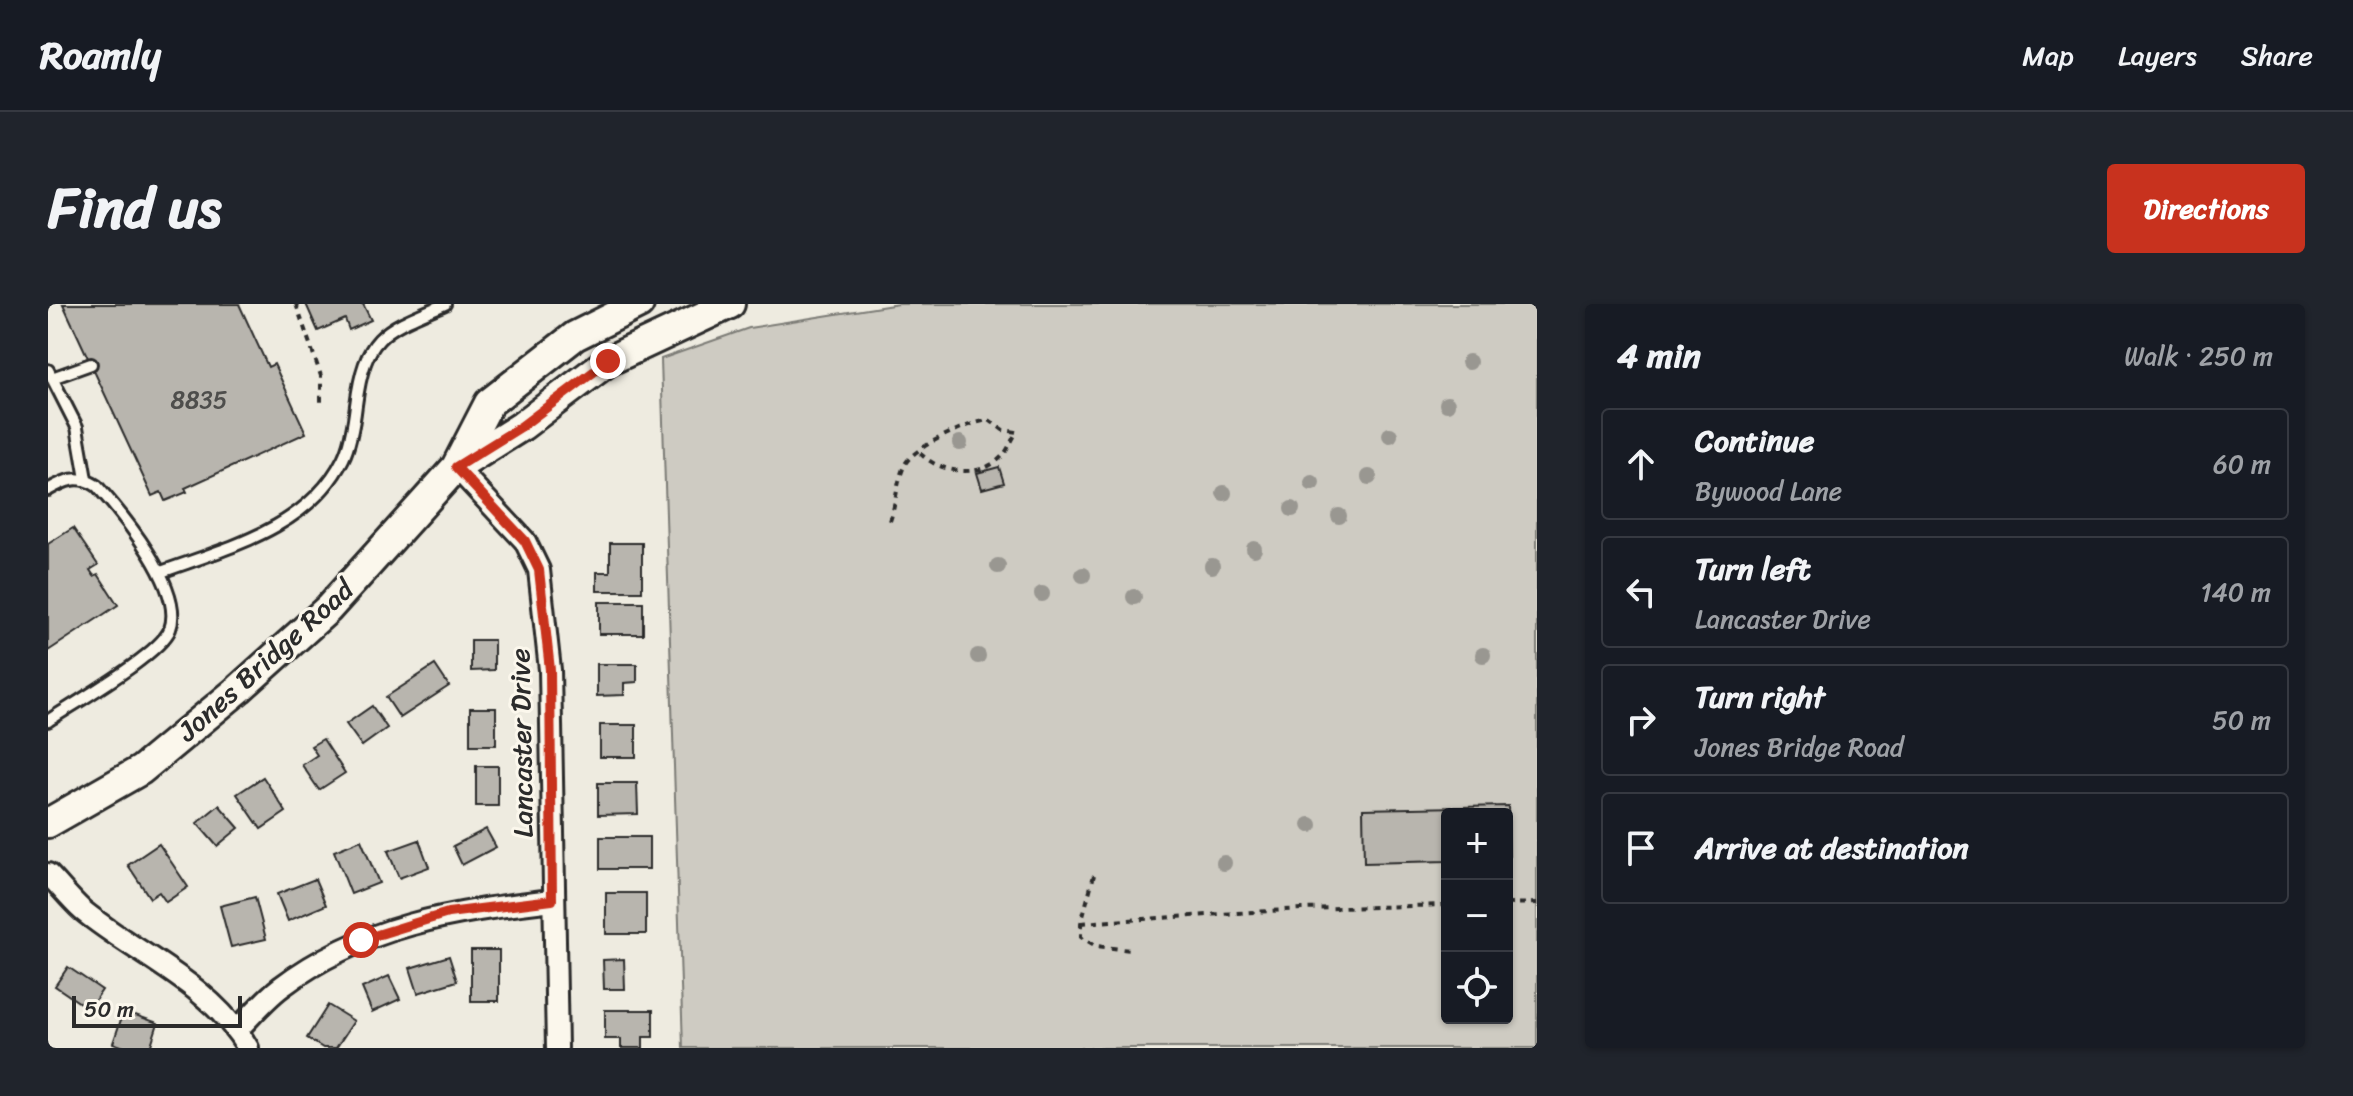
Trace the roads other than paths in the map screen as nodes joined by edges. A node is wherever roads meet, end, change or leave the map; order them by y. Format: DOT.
graph roads {
  1 [pos="445,304"];
  2 [pos="639,304"];
  3 [pos="730,304"];
  4 [pos="91,364"];
  5 [pos="50,374"];
  6 [pos="456,467"];
  7 [pos="86,479"];
  8 [pos="48,490"];
  9 [pos="161,572"];
  10 [pos="48,721"];
  11 [pos="48,823"];
  12 [pos="48,874"];
  13 [pos="552,900"];
  14 [pos="243,1039"];
  15 [pos="557,1048"];
  1 -- 9 [label="lane"];
  2 -- 6 [label="main road, Jones Bridge Road"];
  3 -- 6 [label="main road, Jones Bridge Road"];
  4 -- 5 [label="lane"];
  5 -- 7 [label="lane"];
  6 -- 11 [label="main road, Jones Bridge Road"];
  6 -- 13 [label="street, Lancaster Drive"];
  7 -- 8 [label="lane"];
  7 -- 9 [label="lane"];
  9 -- 10 [label="lane"];
  12 -- 14 [label="street"];
  13 -- 14 [label="street"];
  13 -- 15 [label="street, Lancaster Drive"];
}
